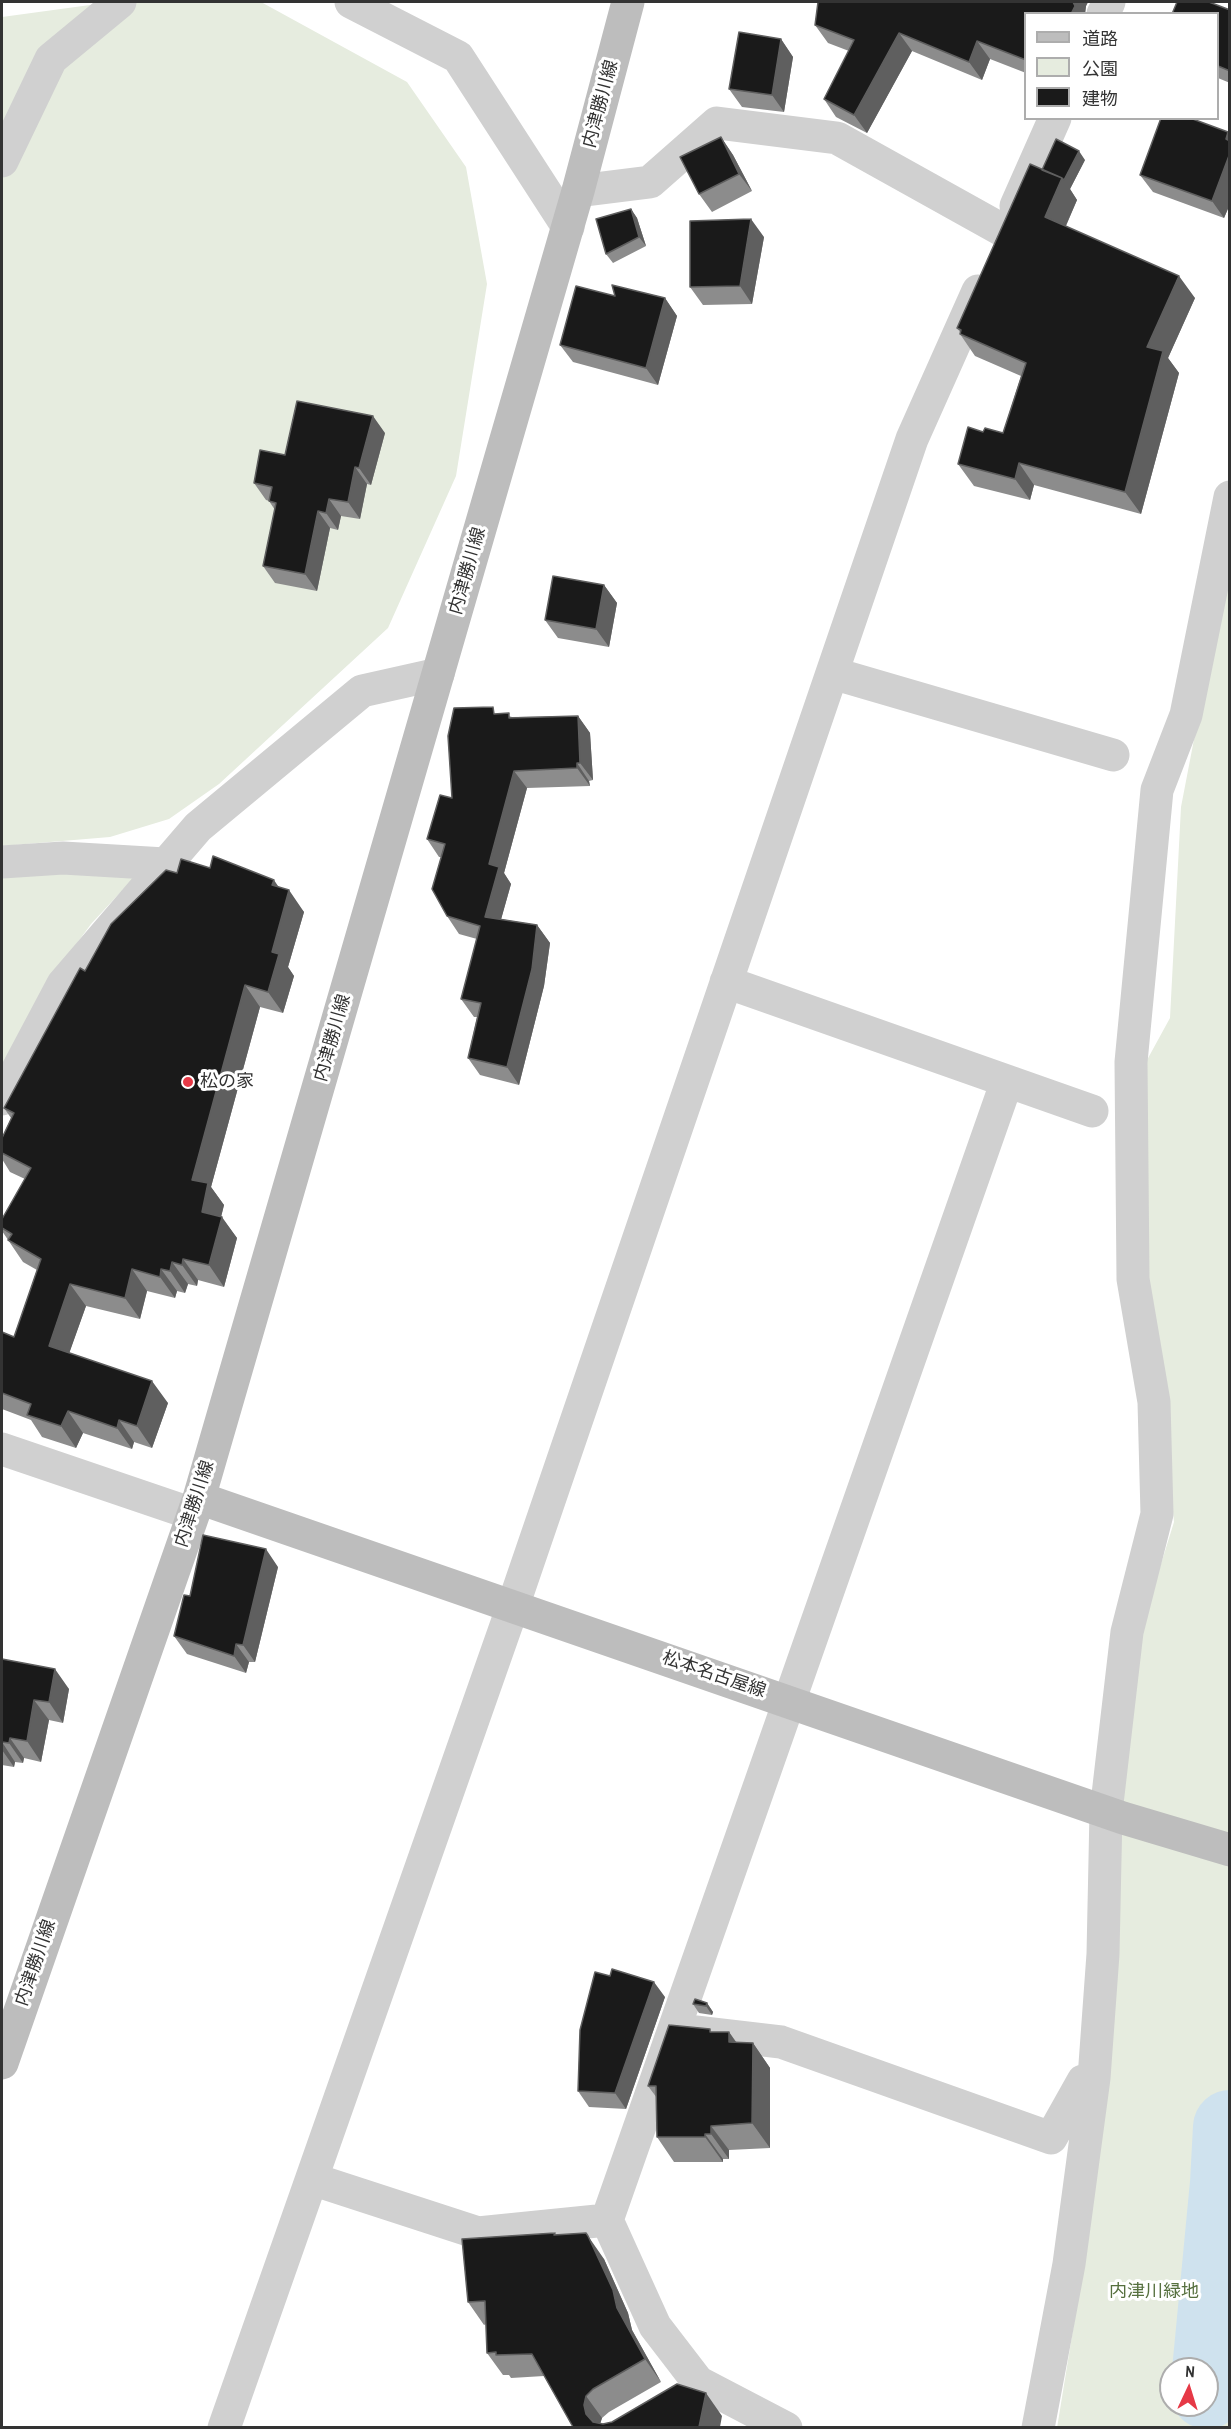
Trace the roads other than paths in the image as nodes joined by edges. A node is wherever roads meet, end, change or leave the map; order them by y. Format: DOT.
graph roads {
  1 [pos="120,2"];
  2 [pos="351,2"];
  3 [pos="627,2"];
  4 [pos="1055,120"];
  5 [pos="2,161"];
  6 [pos="578,191"];
  7 [pos="568,227"];
  8 [pos="996,249"];
  9 [pos="1230,497"];
  10 [pos="832,673"];
  11 [pos="438,675"];
  12 [pos="1113,755"];
  13 [pos="2,862"];
  14 [pos="165,864"];
  15 [pos="726,982"];
  16 [pos="1007,1081"];
  17 [pos="2,1099"];
  18 [pos="1092,1111"];
  19 [pos="2,1449"];
  20 [pos="196,1506"];
  21 [pos="513,1606"];
  22 [pos="788,1701"];
  23 [pos="1114,1815"];
  24 [pos="1230,1850"];
  25 [pos="673,2029"];
  26 [pos="2,2063"];
  27 [pos="1094,2078"];
  28 [pos="312,2179"];
  29 [pos="607,2220"];
  30 [pos="698,2382"];
  31 [pos="668,2399"];
  32 [pos="224,2427"];
  33 [pos="786,2427"];
  34 [pos="1038,2427"];
  1 -- 5 [label="street"];
  2 -- 7 [label="street"];
  3 -- 6 [label="main road, 内津勝川線"];
  4 -- 8 [label="street"];
  6 -- 7 [label="main road, 内津勝川線"];
  6 -- 8 [label="street"];
  7 -- 11 [label="main road, 内津勝川線"];
  8 -- 10 [label="street"];
  9 -- 23 [label="street"];
  10 -- 12 [label="street"];
  10 -- 15 [label="street"];
  11 -- 14 [label="street"];
  11 -- 20 [label="main road, 内津勝川線"];
  13 -- 14 [label="street"];
  14 -- 17 [label="street"];
  15 -- 16 [label="street"];
  15 -- 21 [label="street"];
  16 -- 18 [label="street"];
  16 -- 22 [label="street"];
  19 -- 20 [label="street"];
  20 -- 21 [label="main road, 松本名古屋線"];
  20 -- 26 [label="main road, 内津勝川線"];
  21 -- 22 [label="main road, 松本名古屋線"];
  21 -- 28 [label="street"];
  22 -- 23 [label="main road, 松本名古屋線"];
  22 -- 25 [label="street"];
  23 -- 24 [label="main road, 松本名古屋線"];
  23 -- 27 [label="street"];
  25 -- 27 [label="street"];
  25 -- 29 [label="street"];
  27 -- 34 [label="street"];
  28 -- 29 [label="street"];
  28 -- 32 [label="street"];
  29 -- 30 [label="street"];
  30 -- 31 [label="street"];
  30 -- 33 [label="street"];
}
